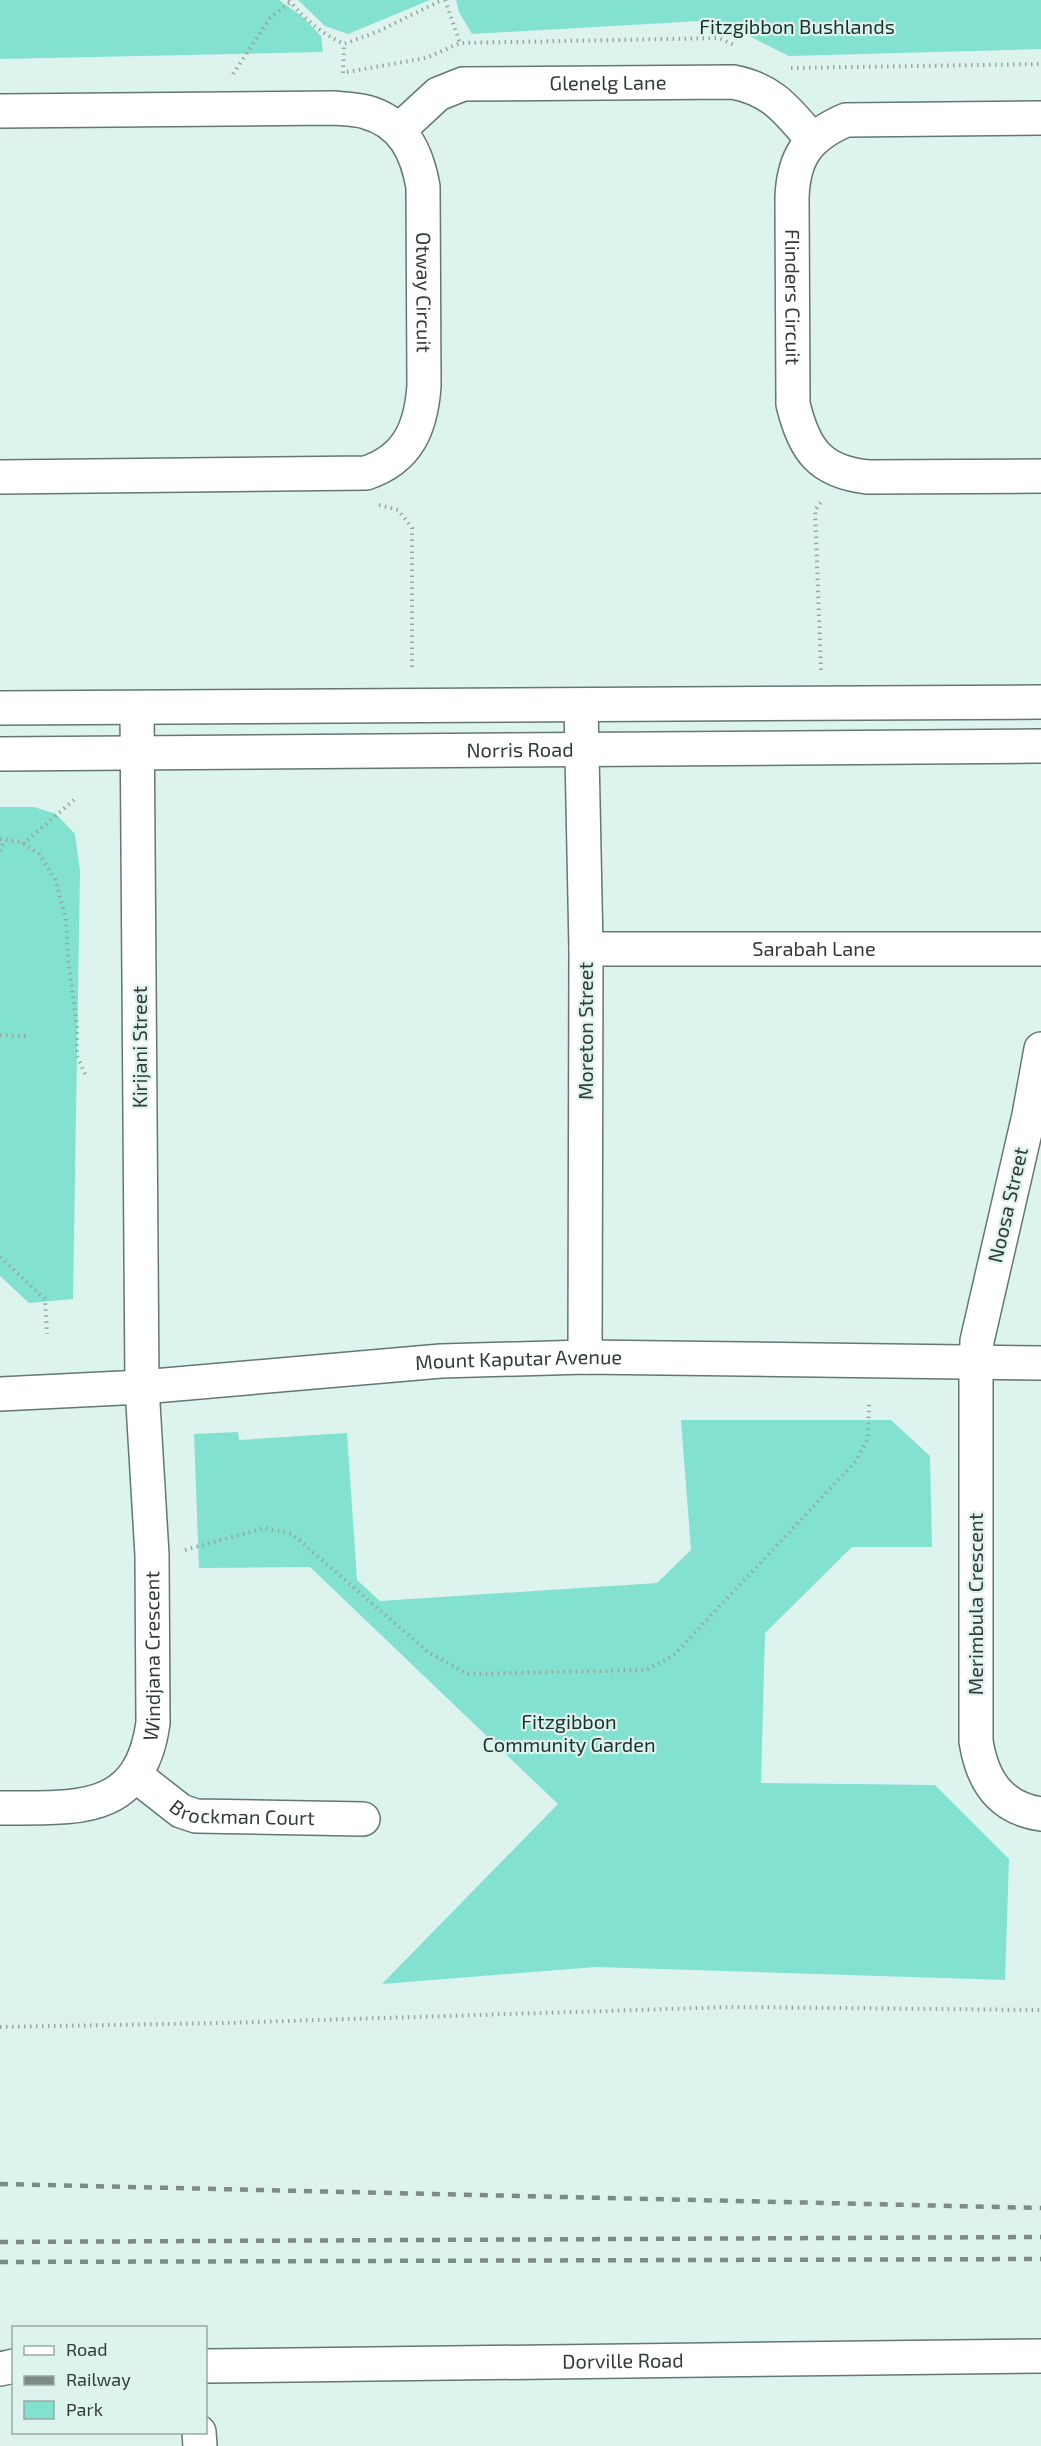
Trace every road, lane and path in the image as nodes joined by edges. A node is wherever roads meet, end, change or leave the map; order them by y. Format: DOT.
graph roads {
  1 [pos="443,0"];
  2 [pos="290,1"];
  3 [pos="460,43"];
  4 [pos="344,44"];
  5 [pos="738,47"];
  6 [pos="1041,64"];
  7 [pos="787,68"];
  8 [pos="343,73"];
  9 [pos="221,74"];
  10 [pos="233,74"];
  11 [pos="244,74"];
  12 [pos="333,74"];
  13 [pos="0,111"];
  14 [pos="1041,118"];
  15 [pos="399,130"];
  16 [pos="813,140"];
  17 [pos="1041,476"];
  18 [pos="0,477"];
  19 [pos="828,495"];
  20 [pos="374,502"];
  21 [pos="412,667"];
  22 [pos="821,671"];
  23 [pos="1041,702"];
  24 [pos="581,705"];
  25 [pos="0,708"];
  26 [pos="137,708"];
  27 [pos="1041,720"];
  28 [pos="1041,746"];
  29 [pos="581,751"];
  30 [pos="137,753"];
  31 [pos="0,754"];
  32 [pos="74,800"];
  33 [pos="2,840"];
  34 [pos="23,844"];
  35 [pos="0,851"];
  36 [pos="586,949"];
  37 [pos="1041,949"];
  38 [pos="0,1035"];
  39 [pos="29,1036"];
  40 [pos="1041,1049"];
  41 [pos="86,1076"];
  42 [pos="0,1257"];
  43 [pos="46,1334"];
  44 [pos="585,1358"];
  45 [pos="976,1360"];
  46 [pos="1041,1363"];
  47 [pos="142,1387"];
  48 [pos="0,1394"];
  49 [pos="869,1402"];
  50 [pos="179,1551"];
  51 [pos="135,1775"];
  52 [pos="0,1808"];
  53 [pos="1041,1815"];
  54 [pos="363,1819"];
  55 [pos="1041,2010"];
  56 [pos="0,2027"];
  57 [pos="1041,2356"];
  58 [pos="207,2366"];
  1 -- 3 [label="path"];
  1 -- 4 [label="path"];
  2 -- 4 [label="path"];
  2 -- 10 [label="path"];
  3 -- 5 [label="path"];
  3 -- 8 [label="path"];
  4 -- 8 [label="path"];
  6 -- 7 [label="path"];
  8 -- 12 [label="path"];
  9 -- 10 [label="path"];
  10 -- 11 [label="path"];
  13 -- 15 [label="street, Otway Circuit"];
  14 -- 16 [label="street, Flinders Circuit"];
  15 -- 16 [label="street, Glenelg Lane"];
  15 -- 18 [label="street, Otway Circuit"];
  16 -- 17 [label="street, Flinders Circuit"];
  19 -- 22 [label="path"];
  20 -- 21 [label="path"];
  23 -- 24 [label="street"];
  23 -- 27 [label="street"];
  24 -- 26 [label="street"];
  24 -- 29 [label="street, Moreton Street"];
  25 -- 26 [label="street"];
  26 -- 30 [label="street, Kirijani Street"];
  28 -- 29 [label="street, Norris Road"];
  29 -- 30 [label="street, Norris Road"];
  29 -- 36 [label="street, Moreton Street"];
  30 -- 31 [label="street, Norris Road"];
  30 -- 47 [label="street, Kirijani Street"];
  32 -- 34 [label="path"];
  33 -- 34 [label="path"];
  33 -- 35 [label="path"];
  34 -- 41 [label="path"];
  36 -- 37 [label="street, Sarabah Lane"];
  36 -- 44 [label="street, Moreton Street"];
  38 -- 39 [label="path"];
  40 -- 45 [label="street, Noosa Street"];
  42 -- 43 [label="path"];
  44 -- 45 [label="street, Mount Kaputar Avenue"];
  44 -- 47 [label="street, Mount Kaputar Avenue"];
  45 -- 46 [label="street, Mount Kaputar Avenue"];
  45 -- 53 [label="street, Merimbula Crescent"];
  47 -- 48 [label="street, Mount Kaputar Avenue"];
  47 -- 51 [label="street, Windjana Crescent"];
  49 -- 50 [label="path"];
  51 -- 52 [label="street, Windjana Crescent"];
  51 -- 54 [label="street, Brockman Court"];
  55 -- 56 [label="path"];
  57 -- 58 [label="street, Dorville Road"];
}
